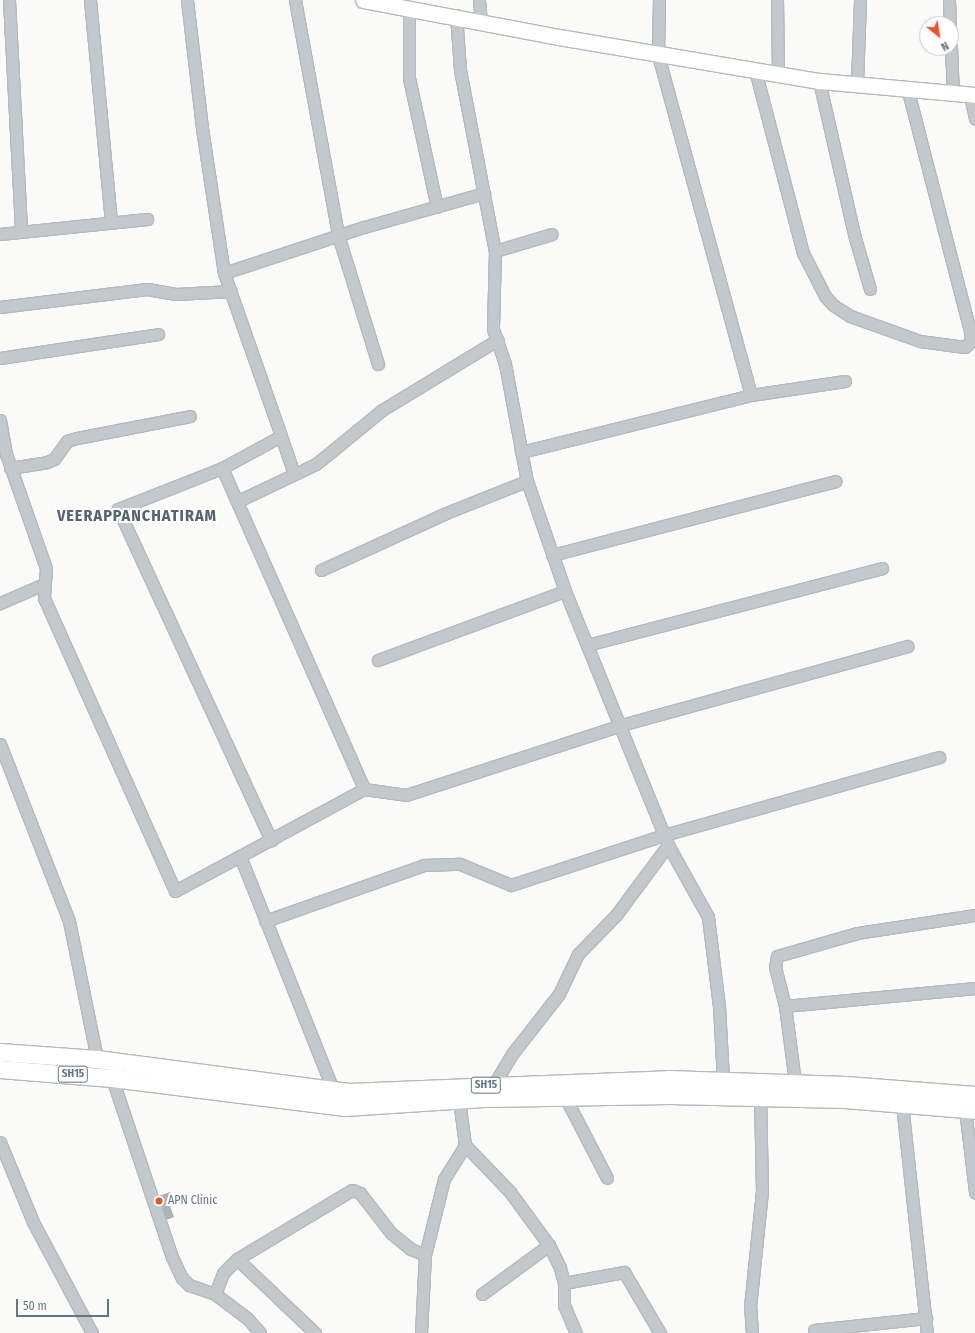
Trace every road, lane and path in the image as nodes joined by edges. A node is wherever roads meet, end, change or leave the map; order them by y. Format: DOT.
graph roads {
  1 [pos="9,0"];
  2 [pos="90,0"];
  3 [pos="187,0"];
  4 [pos="295,0"];
  5 [pos="363,0"];
  6 [pos="479,0"];
  7 [pos="659,0"];
  8 [pos="777,0"];
  9 [pos="860,0"];
  10 [pos="949,0"];
  11 [pos="409,8"];
  12 [pos="456,15"];
  13 [pos="950,16"];
  14 [pos="481,21"];
  15 [pos="658,54"];
  16 [pos="951,56"];
  17 [pos="755,70"];
  18 [pos="778,72"];
  19 [pos="819,81"];
  20 [pos="857,83"];
  21 [pos="908,91"];
  22 [pos="953,94"];
  23 [pos="972,95"];
  24 [pos="975,118"];
  25 [pos="484,194"];
  26 [pos="437,206"];
  27 [pos="147,219"];
  28 [pos="111,222"];
  29 [pos="21,232"];
  30 [pos="0,234"];
  31 [pos="552,234"];
  32 [pos="338,235"];
  33 [pos="495,251"];
  34 [pos="224,272"];
  35 [pos="870,289"];
  36 [pos="231,291"];
  37 [pos="0,307"];
  38 [pos="158,334"];
  39 [pos="497,340"];
  40 [pos="0,358"];
  41 [pos="378,364"];
  42 [pos="845,381"];
  43 [pos="751,395"];
  44 [pos="190,416"];
  45 [pos="0,420"];
  46 [pos="281,436"];
  47 [pos="521,452"];
  48 [pos="10,468"];
  49 [pos="222,468"];
  50 [pos="294,474"];
  51 [pos="527,481"];
  52 [pos="836,481"];
  53 [pos="238,500"];
  54 [pos="552,555"];
  55 [pos="882,568"];
  56 [pos="322,570"];
  57 [pos="44,584"];
  58 [pos="565,591"];
  59 [pos="0,604"];
  60 [pos="587,645"];
  61 [pos="907,646"];
  62 [pos="378,660"];
  63 [pos="621,725"];
  64 [pos="0,744"];
  65 [pos="939,757"];
  66 [pos="364,789"];
  67 [pos="271,840"];
  68 [pos="666,840"];
  69 [pos="240,856"];
  70 [pos="975,915"];
  71 [pos="266,922"];
  72 [pos="975,988"];
  73 [pos="784,1006"];
  74 [pos="0,1052"];
  75 [pos="98,1059"];
  76 [pos="0,1069"];
  77 [pos="112,1078"];
  78 [pos="723,1080"];
  79 [pos="795,1082"];
  80 [pos="494,1084"];
  81 [pos="760,1089"];
  82 [pos="333,1090"];
  83 [pos="975,1095"];
  84 [pos="565,1097"];
  85 [pos="459,1100"];
  86 [pos="902,1104"];
  87 [pos="970,1109"];
  88 [pos="0,1142"];
  89 [pos="465,1145"];
  90 [pos="607,1178"];
  91 [pos="975,1192"];
  92 [pos="549,1245"];
  93 [pos="426,1255"];
  94 [pos="237,1259"];
  95 [pos="564,1284"];
  96 [pos="215,1294"];
  97 [pos="482,1294"];
  98 [pos="926,1318"];
  99 [pos="814,1330"];
  100 [pos="92,1333"];
  101 [pos="260,1333"];
  102 [pos="314,1333"];
  103 [pos="421,1333"];
  104 [pos="576,1333"];
  105 [pos="660,1333"];
  106 [pos="752,1333"];
  107 [pos="927,1333"];
  1 -- 29 [label="street"];
  2 -- 28 [label="street"];
  3 -- 34 [label="street"];
  4 -- 32 [label="street"];
  5 -- 11 [label="street"];
  6 -- 14 [label="street"];
  7 -- 15 [label="street"];
  8 -- 18 [label="street"];
  9 -- 20 [label="street"];
  10 -- 13 [label="street"];
  11 -- 12 [label="street"];
  11 -- 26 [label="street"];
  12 -- 14 [label="street"];
  12 -- 25 [label="street"];
  14 -- 15 [label="street"];
  15 -- 17 [label="street"];
  15 -- 43 [label="street"];
  16 -- 22 [label="street"];
  17 -- 18 [label="street"];
  17 -- 21 [label="street"];
  18 -- 19 [label="street"];
  19 -- 20 [label="street"];
  19 -- 35 [label="street"];
  20 -- 21 [label="street"];
  21 -- 22 [label="street"];
  22 -- 23 [label="street"];
  23 -- 24 [label="street"];
  25 -- 26 [label="street"];
  25 -- 33 [label="street"];
  26 -- 32 [label="street"];
  27 -- 28 [label="street"];
  28 -- 29 [label="street"];
  29 -- 30 [label="street"];
  31 -- 33 [label="street"];
  32 -- 34 [label="street"];
  32 -- 41 [label="street"];
  33 -- 39 [label="street"];
  34 -- 36 [label="street"];
  36 -- 37 [label="street"];
  36 -- 46 [label="street"];
  38 -- 40 [label="street"];
  39 -- 47 [label="street"];
  39 -- 50 [label="street"];
  42 -- 43 [label="street"];
  43 -- 47 [label="street"];
  44 -- 48 [label="street"];
  45 -- 48 [label="street"];
  46 -- 49 [label="street"];
  46 -- 50 [label="street"];
  47 -- 51 [label="street"];
  48 -- 57 [label="street"];
  49 -- 53 [label="street"];
  49 -- 67 [label="street"];
  50 -- 53 [label="street"];
  51 -- 54 [label="street"];
  51 -- 56 [label="street"];
  52 -- 54 [label="street"];
  53 -- 66 [label="street"];
  54 -- 58 [label="street"];
  55 -- 60 [label="street"];
  57 -- 59 [label="street"];
  57 -- 69 [label="street"];
  58 -- 60 [label="street"];
  58 -- 62 [label="street"];
  60 -- 63 [label="street"];
  61 -- 63 [label="street"];
  63 -- 66 [label="street"];
  63 -- 68 [label="street"];
  64 -- 75 [label="street"];
  65 -- 68 [label="street"];
  66 -- 67 [label="street"];
  67 -- 69 [label="street"];
  68 -- 71 [label="street"];
  68 -- 78 [label="street"];
  68 -- 80 [label="street"];
  69 -- 71 [label="street"];
  70 -- 73 [label="street"];
  71 -- 82 [label="street"];
  72 -- 73 [label="street"];
  73 -- 79 [label="street"];
  74 -- 75 [label="main road, SH15"];
  75 -- 82 [label="main road, SH15"];
  76 -- 77 [label="main road, SH15"];
  77 -- 85 [label="main road, SH15"];
  77 -- 96 [label="street"];
  78 -- 80 [label="main road, SH15"];
  78 -- 81 [label="main road, SH15"];
  79 -- 81 [label="main road, SH15"];
  79 -- 83 [label="main road, SH15"];
  80 -- 82 [label="main road, SH15"];
  81 -- 84 [label="main road, SH15"];
  81 -- 86 [label="main road, SH15"];
  81 -- 106 [label="street"];
  84 -- 85 [label="main road, SH15"];
  84 -- 90 [label="street"];
  85 -- 89 [label="street"];
  86 -- 87 [label="main road, SH15"];
  86 -- 98 [label="street"];
  87 -- 91 [label="street"];
  88 -- 100 [label="street"];
  89 -- 92 [label="street"];
  89 -- 93 [label="street"];
  92 -- 95 [label="street"];
  92 -- 97 [label="street"];
  93 -- 94 [label="street"];
  93 -- 103 [label="street"];
  94 -- 96 [label="street"];
  94 -- 102 [label="street"];
  95 -- 104 [label="street"];
  95 -- 105 [label="street"];
  96 -- 101 [label="street"];
  98 -- 99 [label="street"];
  98 -- 107 [label="street"];
}
